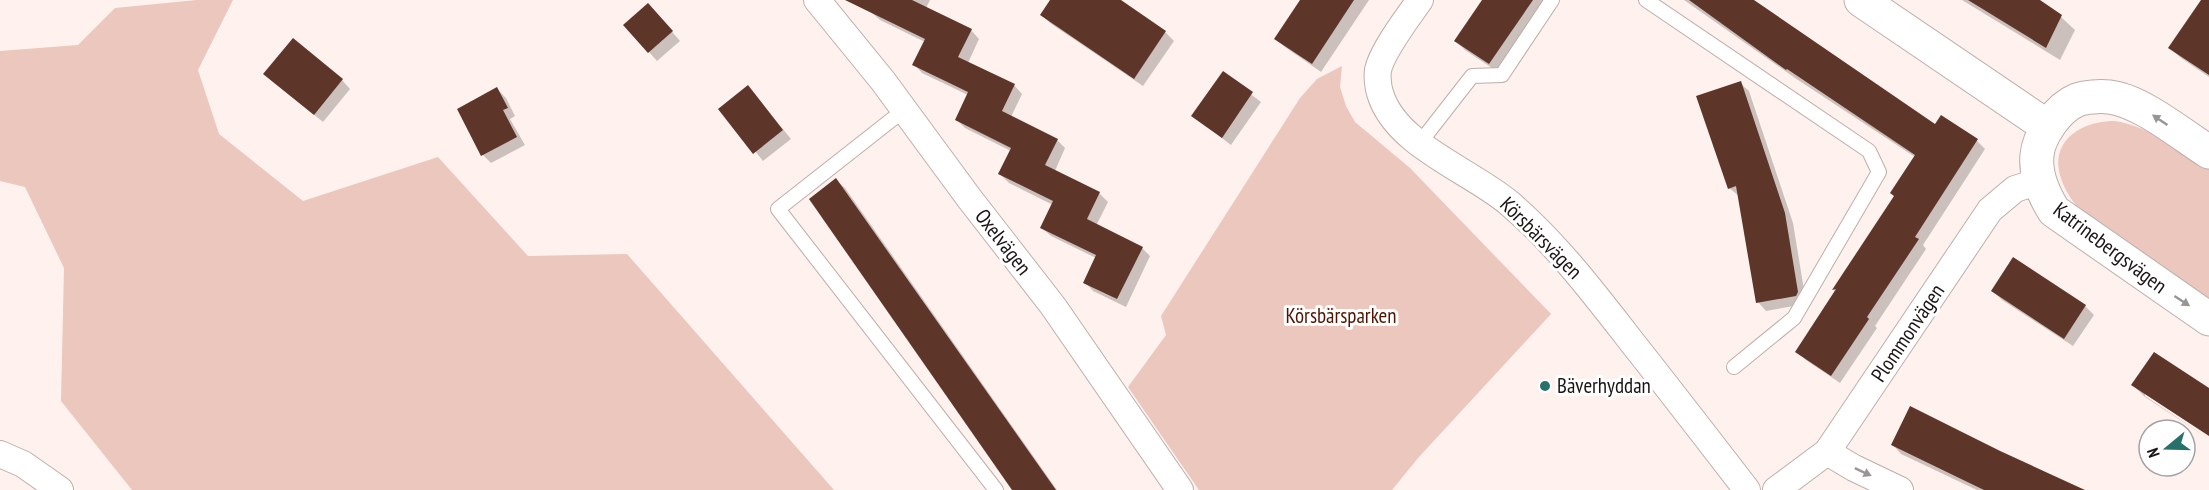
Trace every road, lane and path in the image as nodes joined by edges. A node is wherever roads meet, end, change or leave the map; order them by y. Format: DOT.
graph roads {
  1 [pos="817,0"];
  2 [pos="1420,0"];
  3 [pos="1552,0"];
  4 [pos="1646,0"];
  5 [pos="1861,0"];
  6 [pos="904,110"];
  7 [pos="2048,127"];
  8 [pos="1419,144"];
  9 [pos="2209,152"];
  10 [pos="2040,181"];
  11 [pos="2209,319"];
  12 [pos="1734,367"];
  13 [pos="1827,452"];
  14 [pos="0,454"];
  15 [pos="60,490"];
  16 [pos="996,490"];
  17 [pos="1180,490"];
  18 [pos="1747,490"];
  19 [pos="1776,490"];
  20 [pos="1900,490"];
  1 -- 6 [label="street, Oxelvägen"];
  2 -- 8 [label="street, Körsbärsvägen"];
  3 -- 8 [label="lane"];
  4 -- 12 [label="lane"];
  5 -- 7 [label="street"];
  6 -- 16 [label="lane"];
  6 -- 17 [label="street, Oxelvägen"];
  9 -- 7 [label="street, Katrinebergsvägen, one-way"];
  7 -- 10 [label="street, Katrinebergsvägen"];
  8 -- 18 [label="street, Körsbärsvägen"];
  10 -- 11 [label="street, Katrinebergsvägen, one-way"];
  10 -- 13 [label="street, Plommonvägen"];
  13 -- 19 [label="street, Plommonvägen"];
  13 -- 20 [label="street, one-way"];
  14 -- 15 [label="street"];
}
